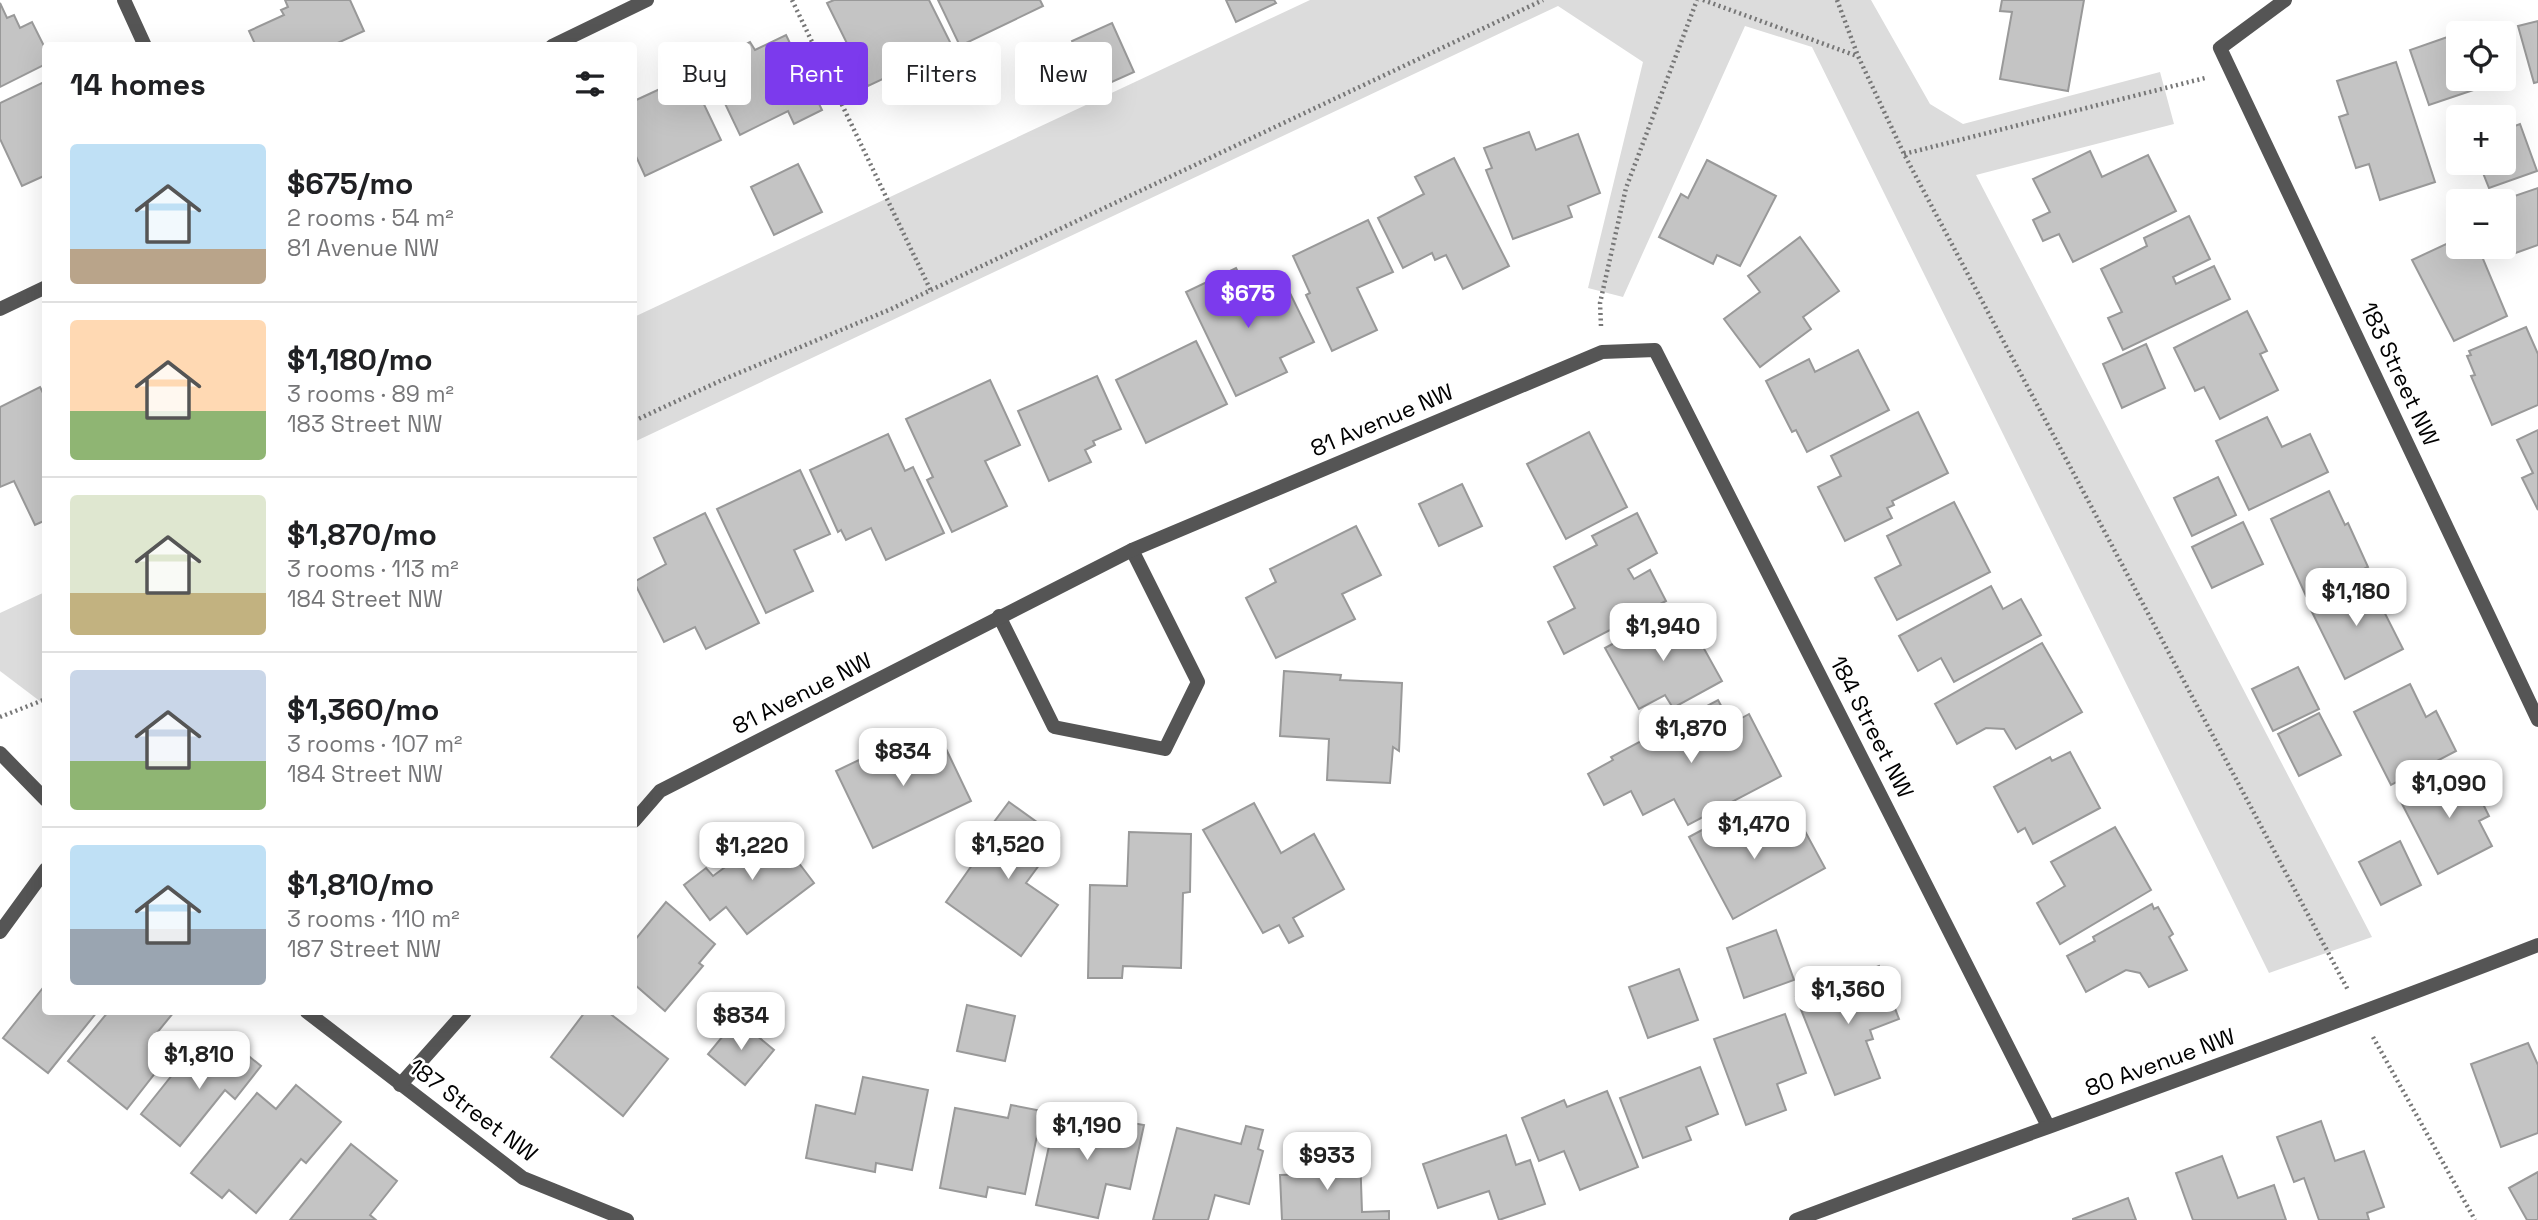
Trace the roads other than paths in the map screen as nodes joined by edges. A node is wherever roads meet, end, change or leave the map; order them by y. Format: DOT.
graph roads {
  1 [pos="124,0"];
  2 [pos="647,0"];
  3 [pos="2285,0"];
  4 [pos="143,42"];
  5 [pos="560,42"];
  6 [pos="42,290"];
  7 [pos="0,309"];
  8 [pos="1655,350"];
  9 [pos="1132,550"];
  10 [pos="999,616"];
  11 [pos="2538,720"];
  12 [pos="0,753"];
  13 [pos="42,796"];
  14 [pos="637,818"];
  15 [pos="42,874"];
  16 [pos="0,932"];
  17 [pos="2538,945"];
  18 [pos="311,1015"];
  19 [pos="462,1015"];
  20 [pos="400,1085"];
  21 [pos="2048,1126"];
  22 [pos="627,1220"];
  23 [pos="1796,1220"];
  1 -- 4 [label="street"];
  2 -- 5 [label="street"];
  3 -- 11 [label="street, 183 Street NW"];
  6 -- 7 [label="street"];
  8 -- 9 [label="street, 81 Avenue NW"];
  8 -- 21 [label="street, 184 Street NW"];
  9 -- 10 [label="street, 81 Avenue NW"];
  9 -- 10 [label="street"];
  10 -- 14 [label="street, 81 Avenue NW"];
  12 -- 13 [label="street"];
  15 -- 16 [label="street"];
  17 -- 21 [label="street, 80 Avenue NW"];
  18 -- 20 [label="street, 187 Street NW"];
  19 -- 20 [label="street"];
  20 -- 22 [label="street, 187 Street NW"];
  21 -- 23 [label="street, 80 Avenue NW"];
}
